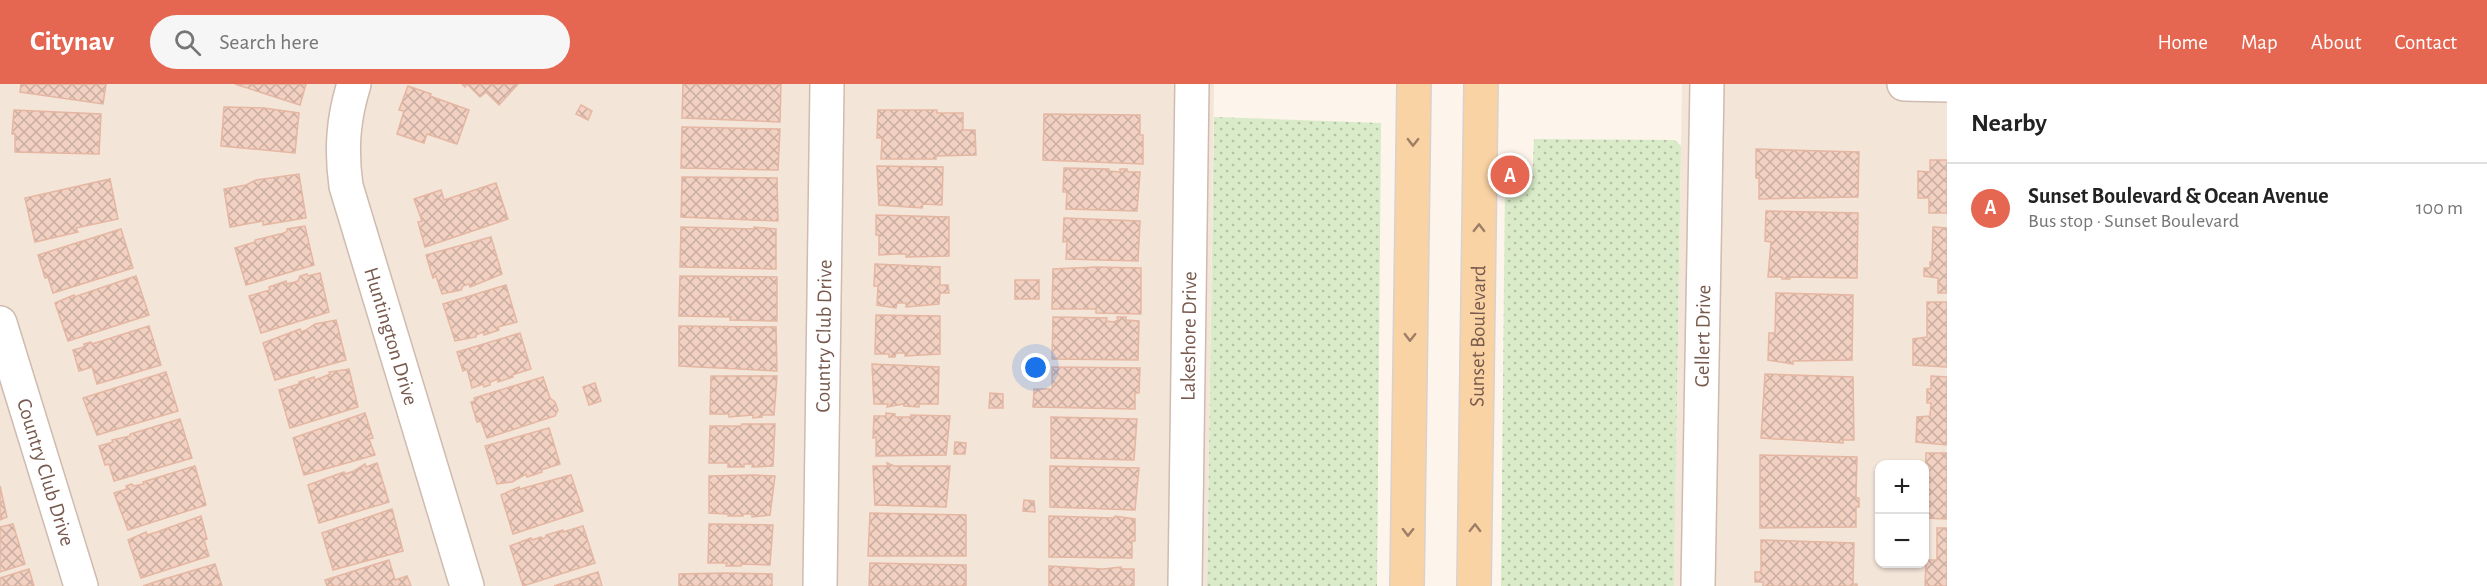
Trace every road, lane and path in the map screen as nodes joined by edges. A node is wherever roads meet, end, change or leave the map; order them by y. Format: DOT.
graph roads {
  1 [pos="354,84"];
  2 [pos="827,84"];
  3 [pos="1192,84"];
  4 [pos="1414,84"];
  5 [pos="1481,84"];
  6 [pos="1707,84"];
  7 [pos="1904,84"];
  8 [pos="1947,85"];
  9 [pos="0,323"];
  10 [pos="81,586"];
  11 [pos="466,586"];
  12 [pos="820,586"];
  13 [pos="1185,586"];
  14 [pos="1407,586"];
  15 [pos="1474,586"];
  16 [pos="1698,586"];
  1 -- 11 [label="street, Huntington Drive"];
  2 -- 12 [label="street, Country Club Drive"];
  3 -- 13 [label="street, Lakeshore Drive"];
  4 -- 14 [label="main road, one-way"];
  15 -- 5 [label="main road, Sunset Boulevard, one-way"];
  6 -- 16 [label="street, Gellert Drive"];
  7 -- 8 [label="street"];
  9 -- 10 [label="street, Country Club Drive"];
}
